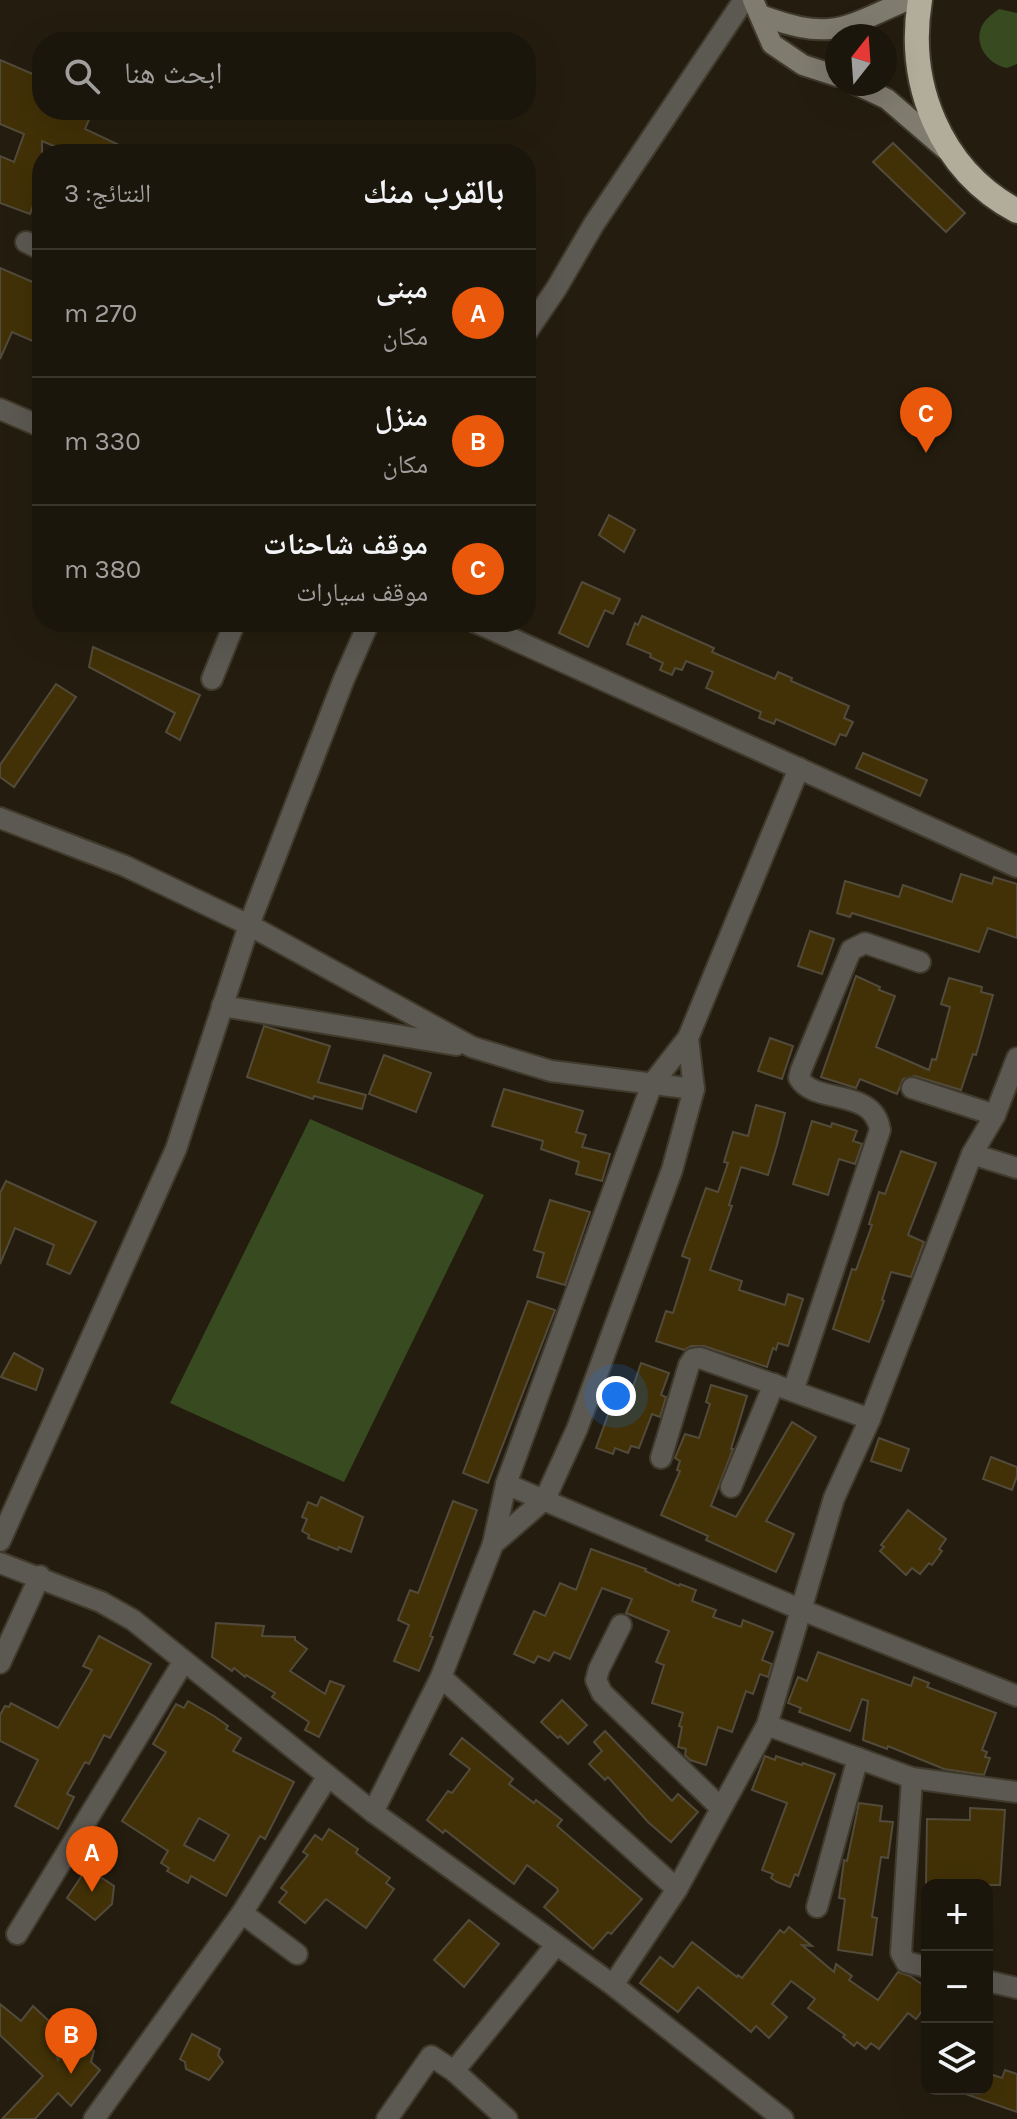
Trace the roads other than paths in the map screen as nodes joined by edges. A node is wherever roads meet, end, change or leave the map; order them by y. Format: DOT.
graph roads {
  1 [pos="744,0"];
  2 [pos="907,0"];
  3 [pos="920,0"];
  4 [pos="756,7"];
  5 [pos="825,72"];
  6 [pos="881,96"];
  7 [pos="959,164"];
  8 [pos="1017,211"];
  9 [pos="536,318"];
  10 [pos="0,409"];
  11 [pos="32,423"];
  12 [pos="231,632"];
  13 [pos="365,632"];
  14 [pos="497,632"];
  15 [pos="212,679"];
  16 [pos="799,768"];
  17 [pos="0,818"];
  18 [pos="1017,867"];
  19 [pos="249,925"];
  20 [pos="920,962"];
  21 [pos="222,1006"];
  22 [pos="688,1038"];
  23 [pos="472,1047"];
  24 [pos="1017,1058"];
  25 [pos="652,1084"];
  26 [pos="912,1088"];
  27 [pos="694,1089"];
  28 [pos="995,1115"];
  29 [pos="972,1154"];
  30 [pos="1017,1168"];
  31 [pos="784,1388"];
  32 [pos="870,1419"];
  33 [pos="661,1458"];
  34 [pos="506,1484"];
  35 [pos="731,1487"];
  36 [pos="545,1499"];
  37 [pos="0,1541"];
  38 [pos="493,1544"];
  39 [pos="0,1563"];
  40 [pos="40,1576"];
  41 [pos="802,1610"];
  42 [pos="621,1625"];
  43 [pos="184,1661"];
  44 [pos="0,1663"];
  45 [pos="441,1677"];
  46 [pos="1017,1696"];
  47 [pos="767,1725"];
  48 [pos="858,1758"];
  49 [pos="328,1776"];
  50 [pos="912,1778"];
  51 [pos="1017,1792"];
  52 [pos="721,1808"];
  53 [pos="373,1812"];
  54 [pos="677,1889"];
  55 [pos="817,1907"];
  56 [pos="242,1913"];
  57 [pos="17,1934"];
  58 [pos="556,1945"];
  59 [pos="297,1954"];
  60 [pos="921,1966"];
  61 [pos="993,1982"];
  62 [pos="613,1985"];
  63 [pos="1017,1988"];
  64 [pos="454,2071"];
  65 [pos="94,2119"];
  66 [pos="387,2119"];
  67 [pos="507,2119"];
  68 [pos="783,2119"];
  1 -- 9 [label="street"];
  2 -- 4 [label="main road"];
  3 -- 7 [label="highway"];
  4 -- 5 [label="main road"];
  6 -- 7 [label="main road"];
  7 -- 8 [label="highway"];
  10 -- 11 [label="street"];
  12 -- 15 [label="street"];
  13 -- 19 [label="street"];
  14 -- 16 [label="street"];
  16 -- 18 [label="street"];
  16 -- 22 [label="street"];
  17 -- 19 [label="street"];
  19 -- 21 [label="street"];
  19 -- 23 [label="street"];
  20 -- 31 [label="street"];
  21 -- 23 [label="street"];
  21 -- 37 [label="street"];
  22 -- 25 [label="street"];
  22 -- 27 [label="street"];
  23 -- 25 [label="street"];
  24 -- 28 [label="street"];
  25 -- 27 [label="street"];
  25 -- 34 [label="street"];
  26 -- 28 [label="street"];
  27 -- 36 [label="street"];
  28 -- 29 [label="street"];
  29 -- 30 [label="street"];
  29 -- 32 [label="street"];
  31 -- 32 [label="street"];
  31 -- 33 [label="street"];
  31 -- 35 [label="street"];
  32 -- 41 [label="street"];
  34 -- 36 [label="street"];
  34 -- 38 [label="street"];
  36 -- 38 [label="street"];
  36 -- 41 [label="street"];
  38 -- 45 [label="street"];
  39 -- 40 [label="street"];
  40 -- 43 [label="street"];
  40 -- 44 [label="street"];
  41 -- 46 [label="street"];
  41 -- 47 [label="street"];
  42 -- 52 [label="street"];
  43 -- 49 [label="street"];
  43 -- 57 [label="street"];
  45 -- 53 [label="street"];
  45 -- 54 [label="street"];
  47 -- 48 [label="street"];
  47 -- 52 [label="street"];
  48 -- 50 [label="street"];
  48 -- 55 [label="street"];
  49 -- 53 [label="street"];
  49 -- 56 [label="street"];
  50 -- 51 [label="street"];
  50 -- 60 [label="street"];
  52 -- 54 [label="street"];
  53 -- 58 [label="street"];
  54 -- 62 [label="street"];
  56 -- 59 [label="street"];
  56 -- 65 [label="street"];
  58 -- 62 [label="street"];
  58 -- 64 [label="street"];
  61 -- 63 [label="street"];
  62 -- 68 [label="street"];
  64 -- 66 [label="street"];
  64 -- 67 [label="street"];
}
